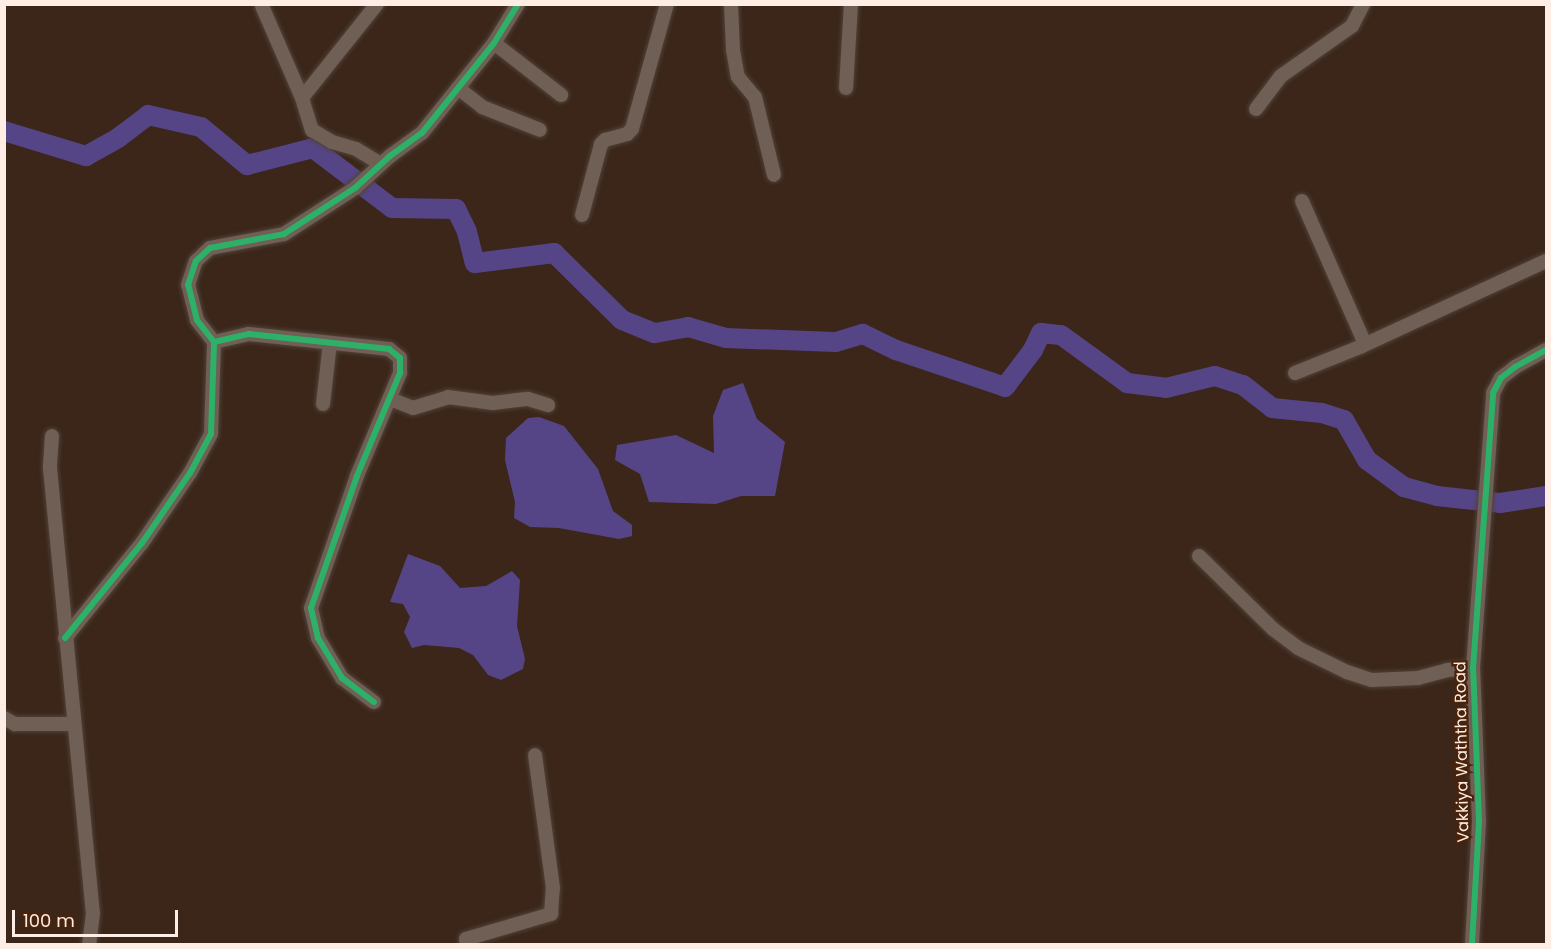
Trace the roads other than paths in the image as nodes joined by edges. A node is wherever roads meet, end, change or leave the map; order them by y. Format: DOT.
graph roads {
  1 [pos="377,4"];
  2 [pos="518,4"];
  3 [pos="667,4"];
  4 [pos="731,4"];
  5 [pos="851,4"];
  6 [pos="1363,4"];
  7 [pos="262,6"];
  8 [pos="494,43"];
  9 [pos="458,88"];
  10 [pos="846,88"];
  11 [pos="561,95"];
  12 [pos="302,98"];
  13 [pos="1256,108"];
  14 [pos="540,130"];
  15 [pos="376,169"];
  16 [pos="774,176"];
  17 [pos="1302,201"];
  18 [pos="582,215"];
  19 [pos="1546,261"];
  20 [pos="214,342"];
  21 [pos="330,343"];
  22 [pos="1365,344"];
  23 [pos="1546,350"];
  24 [pos="1295,373"];
  25 [pos="390,399"];
  26 [pos="323,404"];
  27 [pos="548,405"];
  28 [pos="52,436"];
  29 [pos="1199,556"];
  30 [pos="65,638"];
  31 [pos="1473,668"];
  32 [pos="374,702"];
  33 [pos="4,718"];
  34 [pos="74,724"];
  35 [pos="535,756"];
  36 [pos="89,945"];
  37 [pos="467,945"];
  38 [pos="1472,945"];
  1 -- 12 [label="street"];
  2 -- 8 [label="street"];
  3 -- 18 [label="street"];
  4 -- 16 [label="street"];
  5 -- 10 [label="street"];
  6 -- 13 [label="street"];
  7 -- 12 [label="street"];
  8 -- 9 [label="street"];
  8 -- 11 [label="street"];
  9 -- 14 [label="street"];
  9 -- 15 [label="street"];
  12 -- 15 [label="street"];
  15 -- 20 [label="street"];
  17 -- 22 [label="street"];
  19 -- 22 [label="street"];
  20 -- 21 [label="street"];
  20 -- 30 [label="street"];
  21 -- 25 [label="street"];
  21 -- 26 [label="street"];
  22 -- 24 [label="street"];
  23 -- 31 [label="street, Vakkiya Waththa Road"];
  25 -- 27 [label="street"];
  25 -- 32 [label="street"];
  28 -- 30 [label="street"];
  29 -- 31 [label="street"];
  30 -- 34 [label="street"];
  31 -- 38 [label="street, Vakkiya Waththa Road"];
  33 -- 34 [label="street"];
  34 -- 36 [label="street"];
  35 -- 37 [label="street"];
}
